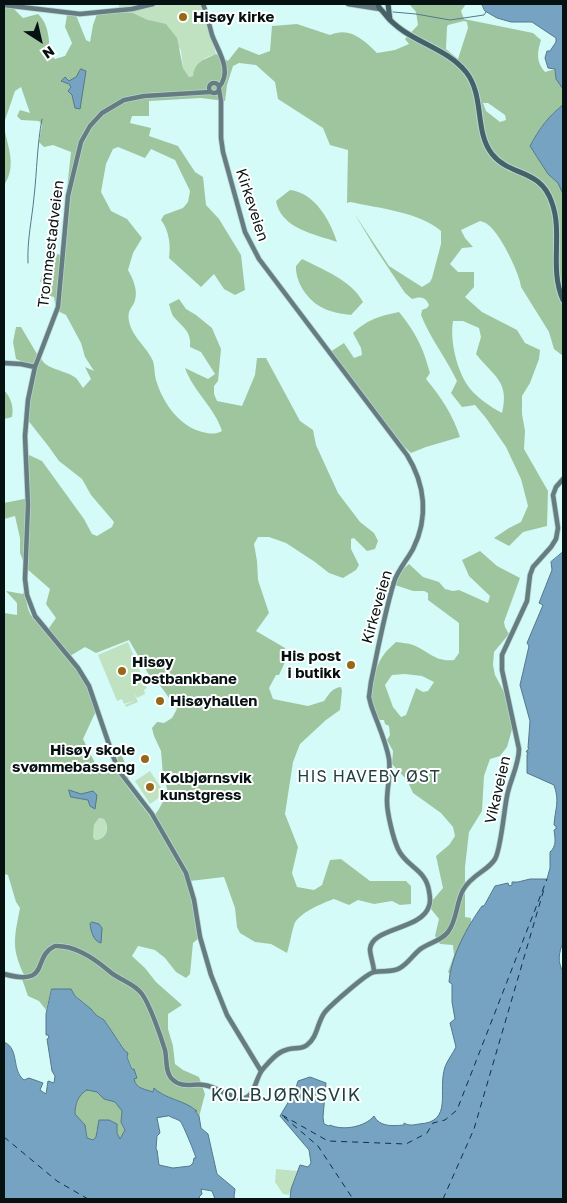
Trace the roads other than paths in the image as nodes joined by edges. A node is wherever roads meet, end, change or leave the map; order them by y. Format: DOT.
graph roads {
  1 [pos="153,4"];
  2 [pos="348,4"];
  3 [pos="4,5"];
  4 [pos="204,5"];
  5 [pos="388,5"];
  6 [pos="379,7"];
  7 [pos="390,20"];
  8 [pos="215,86"];
  9 [pos="211,92"];
  10 [pos="188,94"];
  11 [pos="221,105"];
  12 [pos="563,300"];
  13 [pos="4,363"];
  14 [pos="35,367"];
  15 [pos="563,479"];
  16 [pos="374,972"];
  17 [pos="4,974"];
  18 [pos="261,1070"];
  1 -- 3 [label="main road"];
  2 -- 6 [label="main road"];
  4 -- 8 [label="main road"];
  5 -- 6 [label="main road"];
  5 -- 7 [label="main road"];
  6 -- 7 [label="main road"];
  7 -- 12 [label="main road"];
  8 -- 9 [label="main road"];
  8 -- 9 [label="main road"];
  8 -- 10 [label="main road, Trommestadveien"];
  8 -- 11 [label="main road, Kirkeveien"];
  9 -- 10 [label="main road, Trommestadveien"];
  9 -- 11 [label="main road"];
  10 -- 14 [label="main road, Trommestadveien"];
  11 -- 16 [label="main road, Kirkeveien"];
  13 -- 14 [label="main road"];
  14 -- 18 [label="main road, Trommestadveien"];
  15 -- 16 [label="main road, Vikaveien"];
  16 -- 18 [label="main road, Vikaveien"];
  17 -- 18 [label="main road, Vikaveien"];
}
